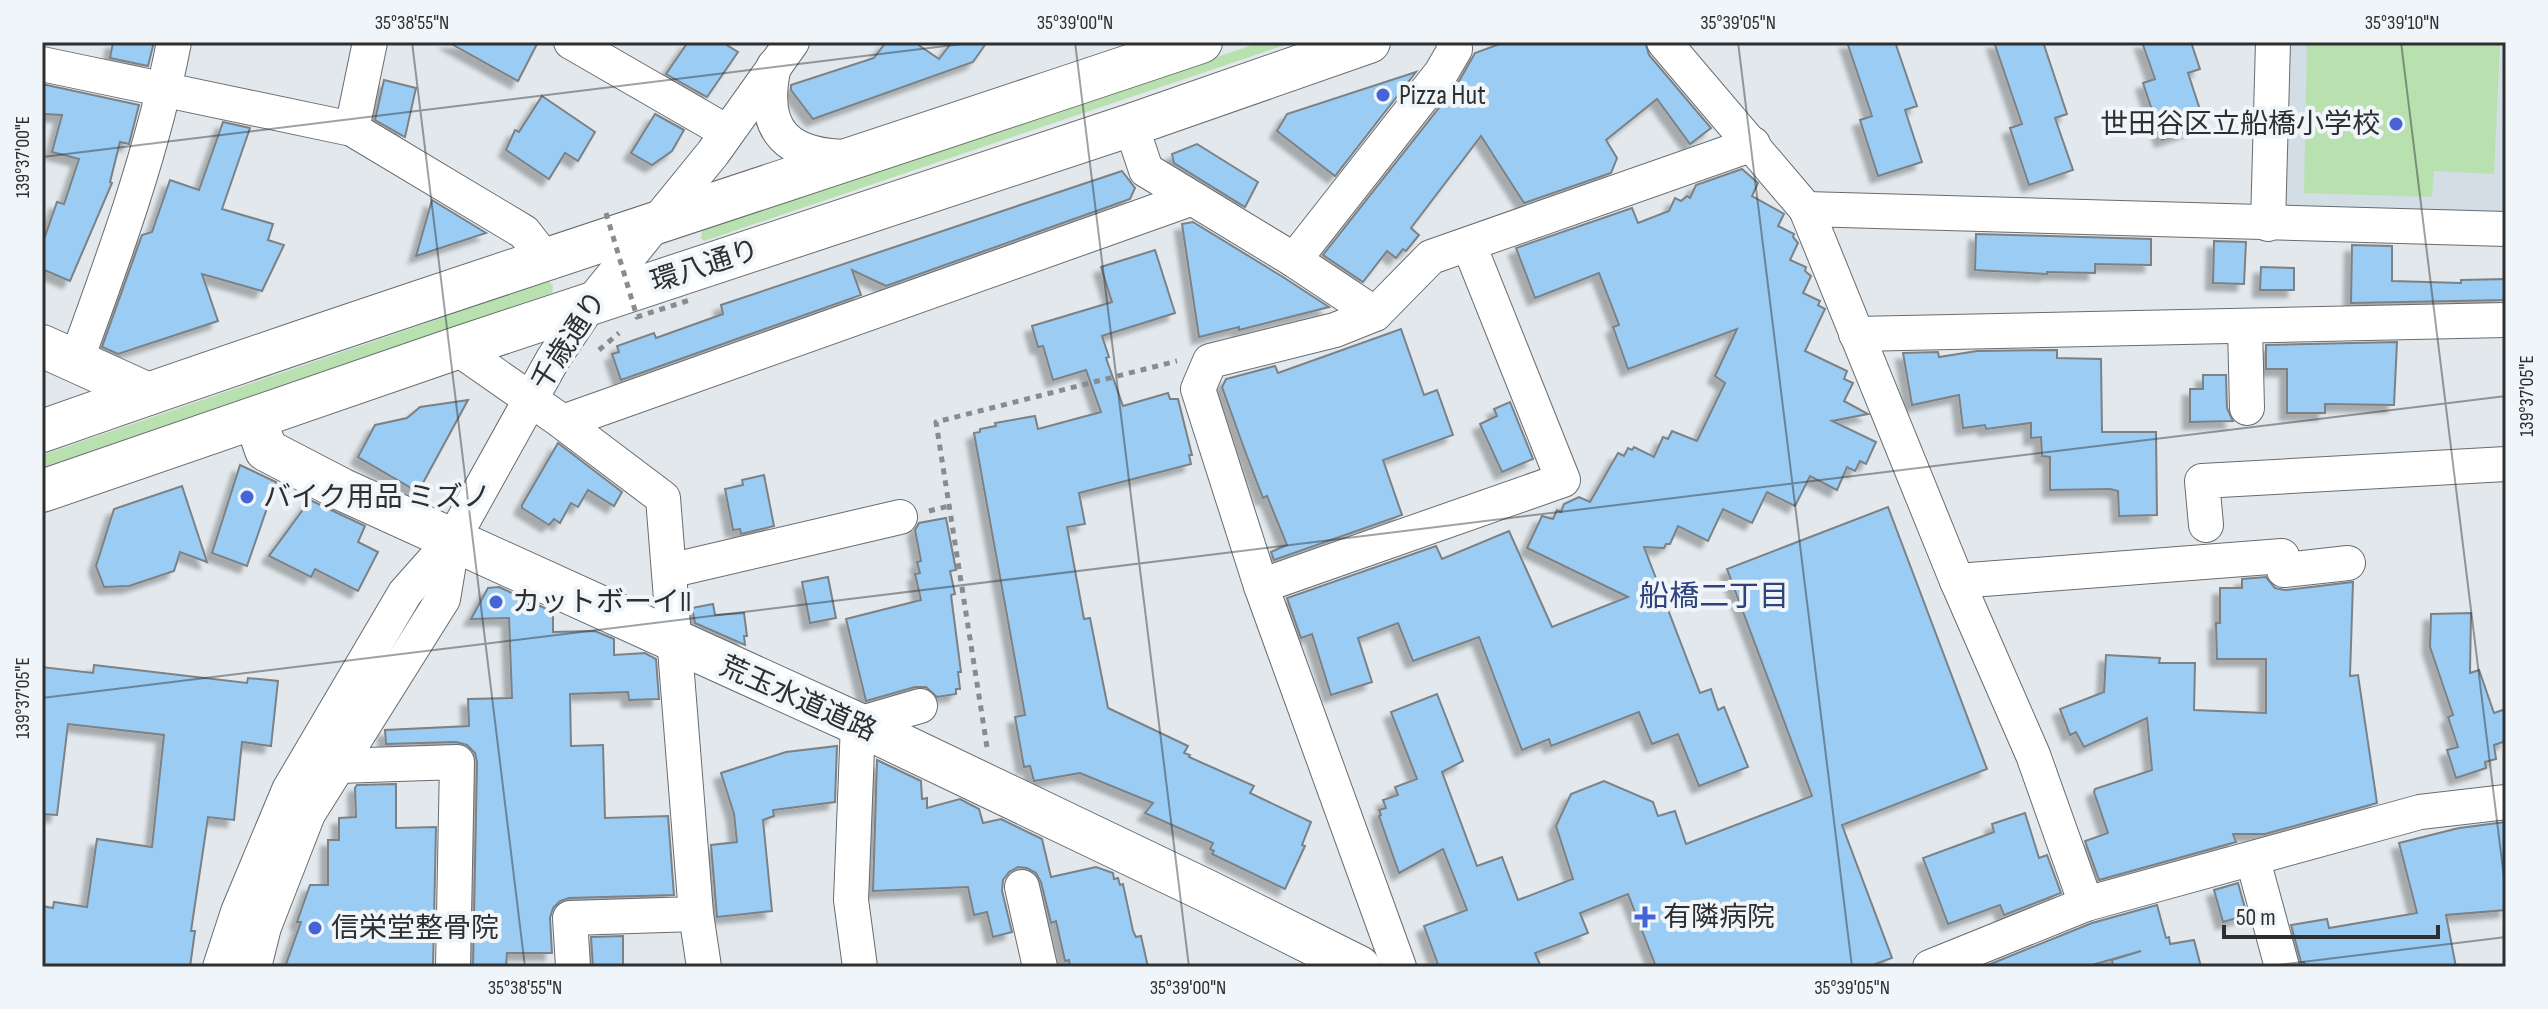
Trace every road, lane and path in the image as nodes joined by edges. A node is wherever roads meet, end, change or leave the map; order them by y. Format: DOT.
graph roads {
  1 [pos="174,42"];
  2 [pos="370,42"];
  3 [pos="571,42"];
  4 [pos="1201,42"];
  5 [pos="1369,42"];
  6 [pos="1453,42"];
  7 [pos="1664,42"];
  8 [pos="2273,42"];
  9 [pos="783,54"];
  10 [pos="42,64"];
  11 [pos="165,90"];
  12 [pos="1131,125"];
  13 [pos="352,129"];
  14 [pos="727,132"];
  15 [pos="1753,144"];
  16 [pos="858,157"];
  17 [pos="1190,199"];
  18 [pos="1806,209"];
  19 [pos="606,213"];
  20 [pos="654,224"];
  21 [pos="2268,224"];
  22 [pos="2506,229"];
  23 [pos="1469,245"];
  24 [pos="546,260"];
  25 [pos="1294,260"];
  26 [pos="690,300"];
  27 [pos="590,304"];
  28 [pos="1375,314"];
  29 [pos="2506,320"];
  30 [pos="2245,327"];
  31 [pos="1856,334"];
  32 [pos="457,348"];
  33 [pos="59,353"];
  34 [pos="1203,375"];
  35 [pos="148,394"];
  36 [pos="531,402"];
  37 [pos="2247,408"];
  38 [pos="255,418"];
  39 [pos="563,422"];
  40 [pos="42,431"];
  41 [pos="2506,464"];
  42 [pos="42,491"];
  43 [pos="900,517"];
  44 [pos="2206,525"];
  45 [pos="453,539"];
  46 [pos="2348,563"];
  47 [pos="669,571"];
  48 [pos="1957,581"];
  49 [pos="1261,586"];
  50 [pos="675,643"];
  51 [pos="920,706"];
  52 [pos="858,724"];
  53 [pos="338,766"];
  54 [pos="994,791"];
  55 [pos="2506,802"];
  56 [pos="2253,860"];
  57 [pos="1022,887"];
  58 [pos="2086,904"];
  59 [pos="696,914"];
  60 [pos="220,967"];
  61 [pos="254,967"];
  62 [pos="453,967"];
  63 [pos="573,967"];
  64 [pos="704,967"];
  65 [pos="860,967"];
  66 [pos="1040,967"];
  67 [pos="1359,967"];
  68 [pos="1399,967"];
  69 [pos="1930,967"];
  70 [pos="2282,967"];
  1 -- 11 [label="street"];
  2 -- 13 [label="street"];
  3 -- 14 [label="street"];
  4 -- 16 [label="main road, 環八通り"];
  5 -- 12 [label="main road, 環八通り"];
  6 -- 25 [label="street"];
  7 -- 15 [label="street"];
  8 -- 21 [label="street"];
  9 -- 14 [label="street, 千歳通り"];
  9 -- 16 [label="street"];
  10 -- 11 [label="street"];
  11 -- 13 [label="street"];
  11 -- 33 [label="street"];
  12 -- 17 [label="street"];
  12 -- 27 [label="main road, 環八通り"];
  13 -- 24 [label="street"];
  14 -- 20 [label="street, 千歳通り"];
  15 -- 18 [label="street"];
  15 -- 23 [label="street"];
  16 -- 20 [label="main road, 環八通り"];
  17 -- 25 [label="street"];
  17 -- 39 [label="street"];
  18 -- 21 [label="street"];
  18 -- 31 [label="street"];
  19 -- 26 [label="path, bridge"];
  20 -- 24 [label="main road, 環八通り"];
  20 -- 27 [label="street, 千歳通り"];
  21 -- 22 [label="street"];
  23 -- 28 [label="street"];
  23 -- 49 [label="street"];
  24 -- 35 [label="main road, 環八通り"];
  25 -- 28 [label="street"];
  27 -- 32 [label="main road, 環八通り"];
  27 -- 36 [label="street, 千歳通り"];
  28 -- 34 [label="street"];
  29 -- 30 [label="street"];
  30 -- 31 [label="street"];
  30 -- 37 [label="street"];
  31 -- 48 [label="street"];
  32 -- 36 [label="street"];
  32 -- 38 [label="main road, 環八通り"];
  33 -- 35 [label="main road"];
  34 -- 49 [label="street"];
  34 -- 54 [label="path"];
  35 -- 40 [label="main road, 環八通り"];
  36 -- 39 [label="street"];
  36 -- 45 [label="street, 千歳通り"];
  38 -- 42 [label="main road, 環八通り"];
  38 -- 45 [label="main road, 荒玉水道道路"];
  39 -- 47 [label="street"];
  41 -- 44 [label="street"];
  43 -- 47 [label="street"];
  45 -- 50 [label="main road, 荒玉水道道路"];
  45 -- 53 [label="street, 千歳通り"];
  45 -- 60 [label="street, 千歳通り"];
  46 -- 48 [label="street"];
  47 -- 50 [label="street"];
  48 -- 58 [label="street"];
  49 -- 68 [label="street"];
  50 -- 52 [label="main road, 荒玉水道道路"];
  50 -- 59 [label="street"];
  51 -- 52 [label="street"];
  52 -- 54 [label="main road, 荒玉水道道路"];
  52 -- 65 [label="street"];
  53 -- 61 [label="street, 千歳通り"];
  53 -- 62 [label="street"];
  54 -- 67 [label="main road, 荒玉水道道路"];
  55 -- 56 [label="street"];
  56 -- 58 [label="street"];
  56 -- 70 [label="street"];
  57 -- 66 [label="street"];
  58 -- 69 [label="street"];
  59 -- 63 [label="street"];
  59 -- 64 [label="street"];
}
